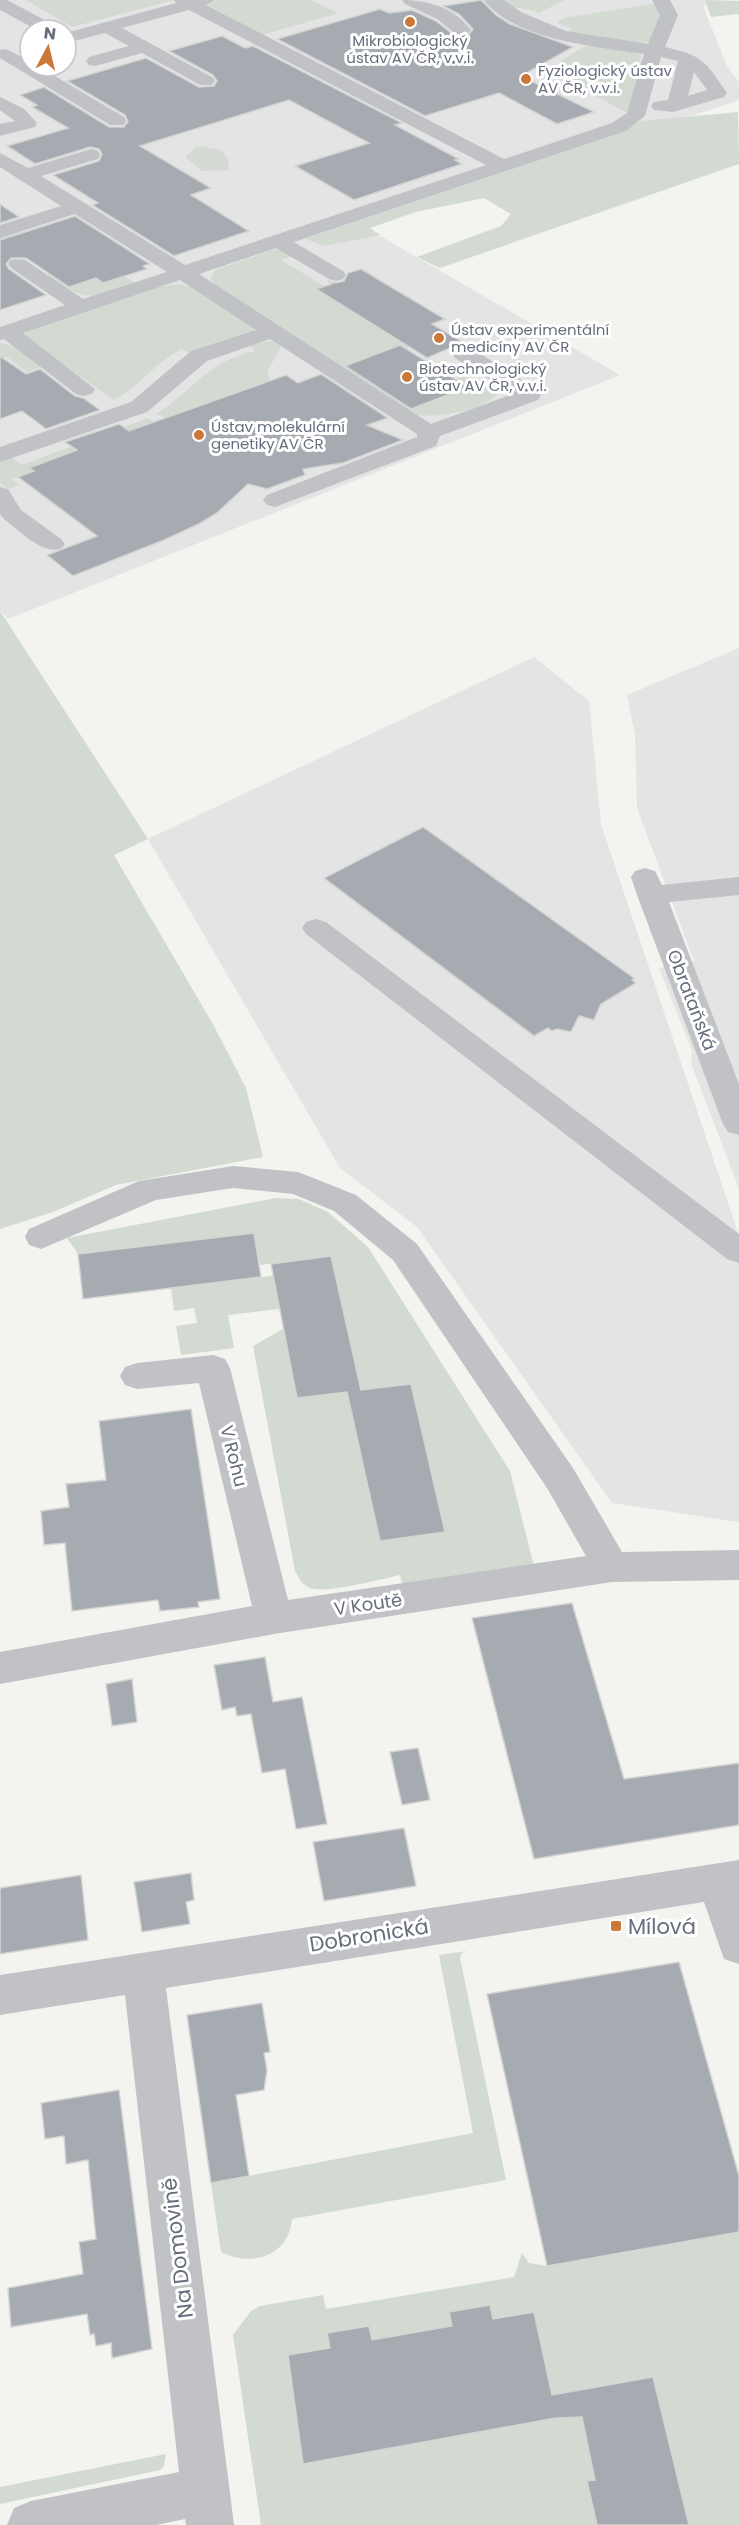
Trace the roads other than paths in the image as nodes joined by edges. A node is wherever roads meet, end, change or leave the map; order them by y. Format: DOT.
graph roads {
  1 [pos="411,0"];
  2 [pos="493,0"];
  3 [pos="661,0"];
  4 [pos="194,1"];
  5 [pos="0,3"];
  6 [pos="18,13"];
  7 [pos="0,14"];
  8 [pos="27,18"];
  9 [pos="107,27"];
  10 [pos="462,30"];
  11 [pos="78,35"];
  12 [pos="144,47"];
  13 [pos="657,49"];
  14 [pos="18,51"];
  15 [pos="3,55"];
  16 [pos="688,58"];
  17 [pos="95,61"];
  18 [pos="206,81"];
  19 [pos="0,102"];
  20 [pos="640,104"];
  21 [pos="673,106"];
  22 [pos="117,121"];
  23 [pos="0,130"];
  24 [pos="91,155"];
  25 [pos="0,159"];
  26 [pos="502,166"];
  27 [pos="25,175"];
  28 [pos="397,185"];
  29 [pos="416,195"];
  30 [pos="77,207"];
  31 [pos="0,232"];
  32 [pos="278,241"];
  33 [pos="18,264"];
  34 [pos="183,273"];
  35 [pos="336,275"];
  36 [pos="81,307"];
  37 [pos="273,332"];
  38 [pos="3,333"];
  39 [pos="463,353"];
  40 [pos="84,389"];
  41 [pos="429,432"];
  42 [pos="0,455"];
  43 [pos="0,494"];
  44 [pos="275,500"];
  45 [pos="54,544"];
  46 [pos="739,886"];
  47 [pos="316,928"];
  48 [pos="739,1124"];
  49 [pos="41,1237"];
  50 [pos="739,1251"];
  51 [pos="137,1376"];
  52 [pos="739,1565"];
  53 [pos="612,1567"];
  54 [pos="274,1617"];
  55 [pos="0,1668"];
  56 [pos="729,1880"];
  57 [pos="739,1945"];
  58 [pos="143,1971"];
  59 [pos="0,1995"];
  60 [pos="208,2508"];
  61 [pos="31,2525"];
  1 -- 10 [label="street"];
  2 -- 13 [label="street"];
  3 -- 13 [label="street"];
  4 -- 9 [label="street"];
  4 -- 26 [label="street"];
  5 -- 6 [label="street"];
  6 -- 7 [label="street"];
  6 -- 8 [label="street"];
  9 -- 11 [label="street"];
  9 -- 12 [label="street"];
  12 -- 17 [label="street"];
  12 -- 18 [label="street"];
  13 -- 16 [label="street"];
  13 -- 20 [label="street"];
  14 -- 15 [label="street"];
  15 -- 22 [label="street"];
  16 -- 21 [label="street"];
  16 -- 21 [label="street"];
  19 -- 23 [label="street"];
  20 -- 21 [label="street"];
  20 -- 26 [label="street"];
  24 -- 27 [label="street"];
  25 -- 27 [label="street"];
  26 -- 29 [label="street"];
  27 -- 30 [label="street"];
  28 -- 29 [label="street"];
  29 -- 32 [label="street"];
  30 -- 31 [label="street"];
  30 -- 34 [label="street"];
  32 -- 34 [label="street"];
  32 -- 35 [label="street"];
  33 -- 36 [label="street"];
  34 -- 36 [label="street"];
  34 -- 37 [label="street"];
  36 -- 38 [label="street"];
  37 -- 41 [label="street"];
  37 -- 42 [label="street"];
  38 -- 40 [label="street"];
  39 -- 41 [label="street"];
  41 -- 44 [label="street"];
  43 -- 45 [label="street"];
  46 -- 48 [label="street, Obrataňská"];
  47 -- 50 [label="street"];
  49 -- 53 [label="street"];
  51 -- 54 [label="street, V Rohu"];
  52 -- 53 [label="street, V Koutě"];
  53 -- 54 [label="street, V Koutě"];
  54 -- 55 [label="street, V Koutě"];
  56 -- 57 [label="street"];
  56 -- 58 [label="street, Dobronická"];
  58 -- 59 [label="street, Dobronická"];
  58 -- 60 [label="street, Na Domovině"];
  60 -- 61 [label="street"];
}
